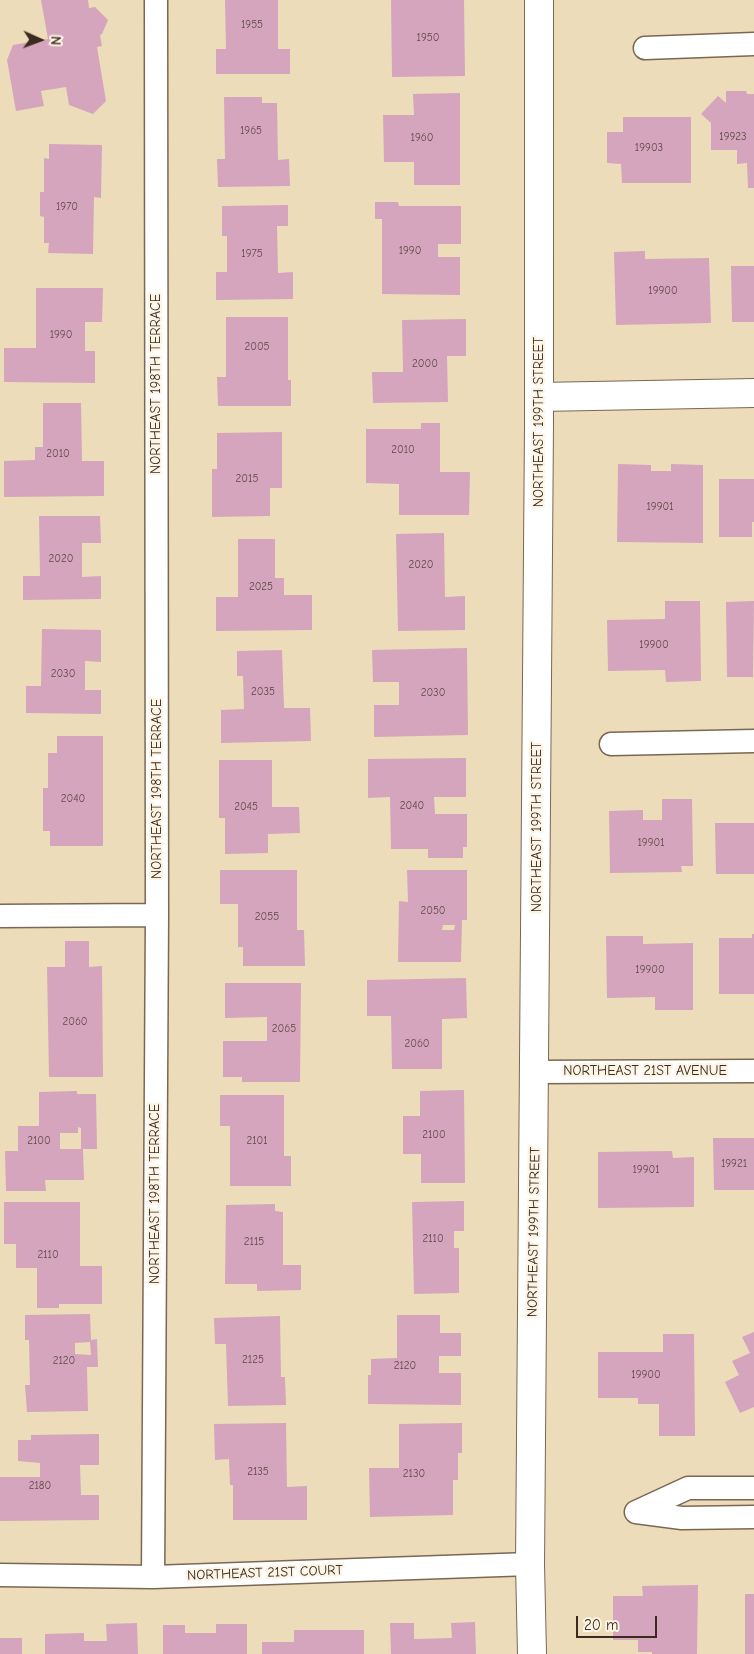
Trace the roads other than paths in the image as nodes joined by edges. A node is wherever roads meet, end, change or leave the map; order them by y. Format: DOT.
graph roads {
  1 [pos="156,0"];
  2 [pos="539,0"];
  3 [pos="754,44"];
  4 [pos="645,48"];
  5 [pos="754,393"];
  6 [pos="539,397"];
  7 [pos="754,741"];
  8 [pos="610,744"];
  9 [pos="157,915"];
  10 [pos="0,916"];
  11 [pos="754,1071"];
  12 [pos="535,1072"];
  13 [pos="754,1488"];
  14 [pos="754,1517"];
  15 [pos="530,1564"];
  16 [pos="0,1574"];
  17 [pos="153,1577"];
  18 [pos="532,1654"];
  1 -- 9 [label="street, NORTHEAST 198TH TERRACE"];
  2 -- 6 [label="street, NORTHEAST 199TH STREET"];
  3 -- 4 [label="street"];
  5 -- 6 [label="street"];
  6 -- 12 [label="street, NORTHEAST 199TH STREET"];
  7 -- 8 [label="street"];
  9 -- 10 [label="street"];
  9 -- 17 [label="street, NORTHEAST 198TH TERRACE"];
  11 -- 12 [label="street, NORTHEAST 21ST AVENUE"];
  12 -- 15 [label="street, NORTHEAST 199TH STREET"];
  13 -- 14 [label="street"];
  15 -- 17 [label="street, NORTHEAST 21ST COURT"];
  15 -- 18 [label="street, NORTHEAST 199TH STREET"];
  16 -- 17 [label="street, NORTHEAST 21ST COURT"];
}
